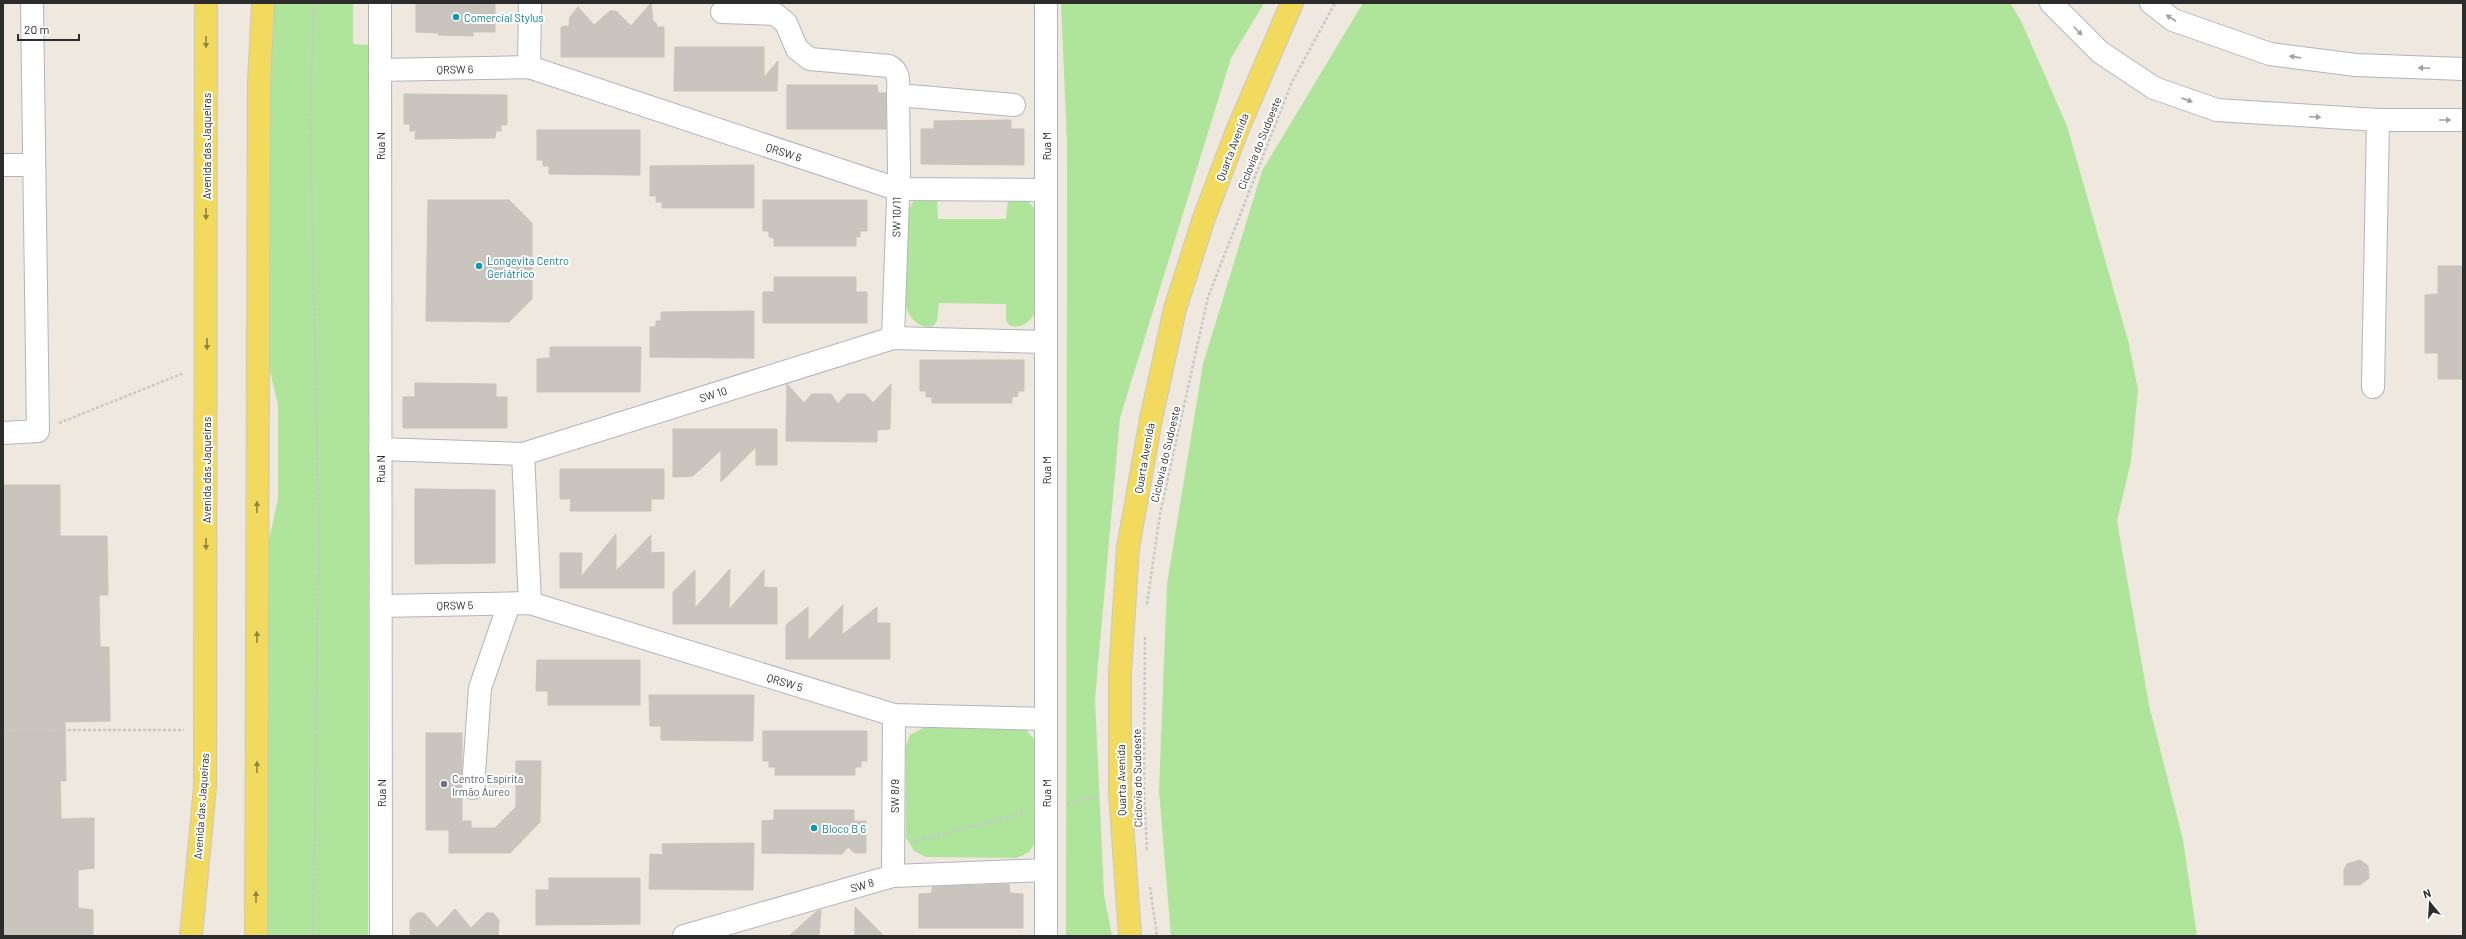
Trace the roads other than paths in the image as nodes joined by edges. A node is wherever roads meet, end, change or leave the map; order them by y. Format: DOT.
graph roads {
  1 [pos="32,3"];
  2 [pos="206,3"];
  3 [pos="263,3"];
  4 [pos="380,3"];
  5 [pos="530,3"];
  6 [pos="1046,3"];
  7 [pos="1292,3"];
  8 [pos="2051,3"];
  9 [pos="2151,3"];
  10 [pos="722,12"];
  11 [pos="529,67"];
  12 [pos="2463,69"];
  13 [pos="380,70"];
  14 [pos="898,95"];
  15 [pos="1014,105"];
  16 [pos="2378,120"];
  17 [pos="2463,120"];
  18 [pos="3,165"];
  19 [pos="34,165"];
  20 [pos="896,189"];
  21 [pos="1046,190"];
  22 [pos="893,338"];
  23 [pos="1046,342"];
  24 [pos="2373,387"];
  25 [pos="3,433"];
  26 [pos="380,450"];
  27 [pos="523,454"];
  28 [pos="520,604"];
  29 [pos="381,606"];
  30 [pos="894,715"];
  31 [pos="1046,720"];
  32 [pos="473,788"];
  33 [pos="1046,870"];
  34 [pos="893,876"];
  35 [pos="191,936"];
  36 [pos="256,936"];
  37 [pos="381,936"];
  38 [pos="684,936"];
  39 [pos="1046,936"];
  40 [pos="1130,936"];
  1 -- 19 [label="street"];
  2 -- 35 [label="main road, Avenida das Jaqueiras, one-way"];
  36 -- 3 [label="main road, one-way"];
  4 -- 13 [label="street, Rua N"];
  5 -- 11 [label="street"];
  6 -- 21 [label="street, Rua M"];
  7 -- 40 [label="main road, Quarta Avenida"];
  8 -- 16 [label="street, one-way"];
  12 -- 9 [label="street, one-way"];
  10 -- 14 [label="street, SW 10/11"];
  11 -- 13 [label="street, QRSW 6"];
  11 -- 20 [label="street, QRSW 6"];
  13 -- 26 [label="street, Rua N"];
  14 -- 15 [label="street"];
  14 -- 20 [label="street, SW 10/11"];
  16 -- 17 [label="street, one-way"];
  16 -- 24 [label="street"];
  18 -- 19 [label="street"];
  19 -- 25 [label="street"];
  20 -- 21 [label="street, QRSW 6"];
  20 -- 22 [label="street, SW 10/11"];
  21 -- 23 [label="street, Rua M"];
  22 -- 23 [label="street, SW 10"];
  22 -- 27 [label="street, SW 10"];
  23 -- 31 [label="street, Rua M"];
  26 -- 27 [label="street, SW 10"];
  26 -- 29 [label="street, Rua N"];
  27 -- 28 [label="street"];
  28 -- 29 [label="street, QRSW 5"];
  28 -- 30 [label="street, QRSW 5"];
  28 -- 32 [label="street"];
  29 -- 37 [label="street, Rua N"];
  30 -- 31 [label="street, QRSW 5"];
  30 -- 34 [label="street, SW 8/9"];
  31 -- 33 [label="street, Rua M"];
  33 -- 34 [label="street, SW 8"];
  33 -- 39 [label="street, Rua M"];
  34 -- 38 [label="street, SW 8"];
}
